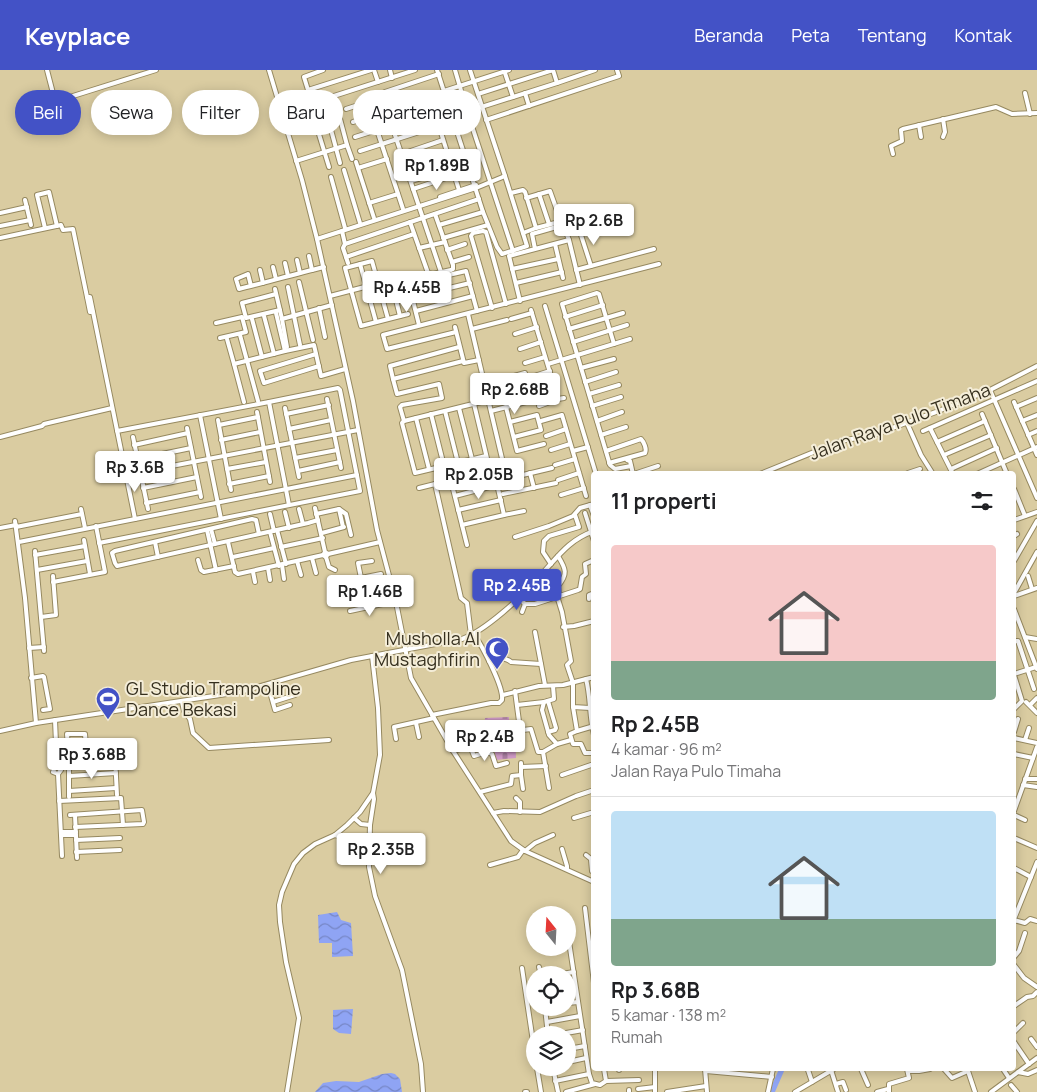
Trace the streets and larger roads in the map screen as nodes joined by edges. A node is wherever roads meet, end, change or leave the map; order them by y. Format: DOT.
graph roads {
  1 [pos="47,70"];
  2 [pos="156,70"];
  3 [pos="269,70"];
  4 [pos="323,70"];
  5 [pos="372,70"];
  6 [pos="390,70"];
  7 [pos="415,70"];
  8 [pos="455,70"];
  9 [pos="470,70"];
  10 [pos="506,70"];
  11 [pos="596,70"];
  12 [pos="617,70"];
  13 [pos="316,71"];
  14 [pos="406,72"];
  15 [pos="438,72"];
  16 [pos="392,78"];
  17 [pos="474,81"];
  18 [pos="378,82"];
  19 [pos="557,83"];
  20 [pos="509,84"];
  21 [pos="460,86"];
  22 [pos="308,90"];
  23 [pos="390,90"];
  24 [pos="444,90"];
  25 [pos="447,90"];
  26 [pos="461,90"];
  27 [pos="477,90"];
  28 [pos="343,93"];
  29 [pos="481,93"];
  30 [pos="526,93"];
  31 [pos="1025,93"];
  32 [pos="513,97"];
  33 [pos="481,104"];
  34 [pos="530,106"];
  35 [pos="353,107"];
  36 [pos="482,107"];
  37 [pos="346,109"];
  38 [pos="1037,113"];
  39 [pos="1030,114"];
  40 [pos="943,119"];
  41 [pos="486,120"];
  42 [pos="919,125"];
  43 [pos="343,128"];
  44 [pos="319,135"];
  45 [pos="332,135"];
  46 [pos="363,135"];
  47 [pos="378,135"];
  48 [pos="395,135"];
  49 [pos="409,135"];
  50 [pos="441,135"];
  51 [pos="459,135"];
  52 [pos="475,135"];
  53 [pos="921,137"];
  54 [pos="943,137"];
  55 [pos="355,138"];
  56 [pos="396,139"];
  57 [pos="443,140"];
  58 [pos="381,144"];
  59 [pos="348,145"];
  60 [pos="336,149"];
  61 [pos="360,151"];
  62 [pos="324,152"];
  63 [pos="402,154"];
  64 [pos="893,154"];
  65 [pos="448,155"];
  66 [pos="387,159"];
  67 [pos="299,160"];
  68 [pos="340,163"];
  69 [pos="329,167"];
  70 [pos="358,168"];
  71 [pos="452,169"];
  72 [pos="344,170"];
  73 [pos="407,170"];
  74 [pos="455,175"];
  75 [pos="505,176"];
  76 [pos="331,177"];
  77 [pos="393,177"];
  78 [pos="411,181"];
  79 [pos="490,181"];
  80 [pos="476,186"];
  81 [pos="413,188"];
  82 [pos="459,190"];
  83 [pos="511,193"];
  84 [pos="398,194"];
  85 [pos="539,194"];
  86 [pos="526,198"];
  87 [pos="479,199"];
  88 [pos="25,200"];
  89 [pos="369,203"];
  90 [pos="418,205"];
  91 [pos="27,207"];
  92 [pos="403,209"];
  93 [pos="483,212"];
  94 [pos="0,213"];
  95 [pos="435,214"];
  96 [pos="374,218"];
  97 [pos="422,218"];
  98 [pos="30,220"];
  99 [pos="410,222"];
  100 [pos="360,223"];
  101 [pos="549,224"];
  102 [pos="31,225"];
  103 [pos="439,225"];
  104 [pos="488,225"];
  105 [pos="0,226"];
  106 [pos="57,226"];
  107 [pos="44,228"];
  108 [pos="536,228"];
  109 [pos="344,229"];
  110 [pos="523,232"];
  111 [pos="580,232"];
  112 [pos="414,234"];
  113 [pos="0,238"];
  114 [pos="317,238"];
  115 [pos="444,240"];
  116 [pos="569,240"];
  117 [pos="345,244"];
  118 [pos="465,244"];
  119 [pos="555,244"];
  120 [pos="431,245"];
  121 [pos="419,248"];
  122 [pos="535,248"];
  123 [pos="654,249"];
  124 [pos="448,250"];
  125 [pos="513,251"];
  126 [pos="309,256"];
  127 [pos="346,257"];
  128 [pos="469,257"];
  129 [pos="558,258"];
  130 [pos="297,260"];
  131 [pos="452,262"];
  132 [pos="285,263"];
  133 [pos="348,263"];
  134 [pos="360,264"];
  135 [pos="659,264"];
  136 [pos="591,266"];
  137 [pos="272,267"];
  138 [pos="324,267"];
  139 [pos="512,269"];
  140 [pos="260,270"];
  141 [pos="312,270"];
  142 [pos="576,270"];
  143 [pos="441,272"];
  144 [pos="562,272"];
  145 [pos="300,273"];
  146 [pos="288,276"];
  147 [pos="403,277"];
  148 [pos="563,278"];
  149 [pos="276,279"];
  150 [pos="391,280"];
  151 [pos="299,282"];
  152 [pos="263,283"];
  153 [pos="516,283"];
  154 [pos="379,284"];
  155 [pos="470,284"];
  156 [pos="580,285"];
  157 [pos="251,286"];
  158 [pos="288,287"];
  159 [pos="366,287"];
  160 [pos="275,289"];
  161 [pos="352,291"];
  162 [pos="276,294"];
  163 [pos="330,296"];
  164 [pos="474,296"];
  165 [pos="412,297"];
  166 [pos="520,301"];
  167 [pos="506,304"];
  168 [pos="332,305"];
  169 [pos="602,305"];
  170 [pos="546,306"];
  171 [pos="319,308"];
  172 [pos="492,308"];
  173 [pos="278,311"];
  174 [pos="416,311"];
  175 [pos="477,311"];
  176 [pos="307,312"];
  177 [pos="622,313"];
  178 [pos="408,314"];
  179 [pos="468,314"];
  180 [pos="294,315"];
  181 [pos="264,316"];
  182 [pos="400,316"];
  183 [pos="244,317"];
  184 [pos="565,317"];
  185 [pos="282,318"];
  186 [pos="606,318"];
  187 [pos="252,319"];
  188 [pos="388,319"];
  189 [pos="376,322"];
  190 [pos="216,323"];
  191 [pos="419,325"];
  192 [pos="626,325"];
  193 [pos="536,327"];
  194 [pos="472,329"];
  195 [pos="569,330"];
  196 [pos="610,330"];
  197 [pos="515,334"];
  198 [pos="240,335"];
  199 [pos="325,337"];
  200 [pos="220,338"];
  201 [pos="227,339"];
  202 [pos="630,339"];
  203 [pos="313,340"];
  204 [pos="541,342"];
  205 [pos="573,342"];
  206 [pos="614,344"];
  207 [pos="300,345"];
  208 [pos="459,347"];
  209 [pos="286,349"];
  210 [pos="520,349"];
  211 [pos="274,354"];
  212 [pos="316,354"];
  213 [pos="577,355"];
  214 [pos="546,356"];
  215 [pos="262,357"];
  216 [pos="614,359"];
  217 [pos="479,360"];
  218 [pos="562,360"];
  219 [pos="247,361"];
  220 [pos="463,361"];
  221 [pos="524,363"];
  222 [pos="234,364"];
  223 [pos="548,364"];
  224 [pos="318,366"];
  225 [pos="1037,366"];
  226 [pos="581,368"];
  227 [pos="345,370"];
  228 [pos="550,371"];
  229 [pos="616,372"];
  230 [pos="525,373"];
  231 [pos="528,378"];
  232 [pos="393,379"];
  233 [pos="1037,380"];
  234 [pos="585,382"];
  235 [pos="485,384"];
  236 [pos="619,385"];
  237 [pos="554,386"];
  238 [pos="533,392"];
  239 [pos="589,394"];
  240 [pos="992,394"];
  241 [pos="621,397"];
  242 [pos="327,398"];
  243 [pos="564,398"];
  244 [pos="1037,398"];
  245 [pos="488,399"];
  246 [pos="558,400"];
  247 [pos="258,401"];
  248 [pos="244,402"];
  249 [pos="269,402"];
  250 [pos="1014,402"];
  251 [pos="474,404"];
  252 [pos="329,405"];
  253 [pos="539,406"];
  254 [pos="592,406"];
  255 [pos="506,407"];
  256 [pos="1016,407"];
  257 [pos="112,408"];
  258 [pos="285,408"];
  259 [pos="459,408"];
  260 [pos="445,411"];
  261 [pos="492,411"];
  262 [pos="257,412"];
  263 [pos="622,412"];
  264 [pos="568,413"];
  265 [pos="286,414"];
  266 [pos="431,414"];
  267 [pos="982,414"];
  268 [pos="1037,414"];
  269 [pos="200,415"];
  270 [pos="562,415"];
  271 [pos="258,417"];
  272 [pos="416,418"];
  273 [pos="332,420"];
  274 [pos="985,420"];
  275 [pos="404,421"];
  276 [pos="541,421"];
  277 [pos="597,421"];
  278 [pos="1022,421"];
  279 [pos="510,422"];
  280 [pos="626,427"];
  281 [pos="909,427"];
  282 [pos="187,428"];
  283 [pos="289,428"];
  284 [pos="930,428"];
  285 [pos="566,429"];
  286 [pos="358,430"];
  287 [pos="117,431"];
  288 [pos="923,431"];
  289 [pos="1037,431"];
  290 [pos="260,432"];
  291 [pos="349,432"];
  292 [pos="188,433"];
  293 [pos="601,434"];
  294 [pos="991,434"];
  295 [pos="334,435"];
  296 [pos="1028,435"];
  297 [pos="0,436"];
  298 [pos="546,436"];
  299 [pos="133,437"];
  300 [pos="514,437"];
  301 [pos="221,440"];
  302 [pos="937,442"];
  303 [pos="292,443"];
  304 [pos="134,444"];
  305 [pos="544,444"];
  306 [pos="570,444"];
  307 [pos="278,446"];
  308 [pos="588,447"];
  309 [pos="191,448"];
  310 [pos="997,448"];
  311 [pos="1036,448"];
  312 [pos="263,449"];
  313 [pos="337,450"];
  314 [pos="551,450"];
  315 [pos="573,451"];
  316 [pos="606,451"];
  317 [pos="944,455"];
  318 [pos="1019,455"];
  319 [pos="1037,455"];
  320 [pos="486,456"];
  321 [pos="224,457"];
  322 [pos="295,458"];
  323 [pos="138,459"];
  324 [pos="472,459"];
  325 [pos="575,459"];
  326 [pos="209,460"];
  327 [pos="194,462"];
  328 [pos="266,462"];
  329 [pos="340,462"];
  330 [pos="458,462"];
  331 [pos="1003,462"];
  332 [pos="610,464"];
  333 [pos="444,466"];
  334 [pos="658,466"];
  335 [pos="341,468"];
  336 [pos="227,469"];
  337 [pos="429,469"];
  338 [pos="499,469"];
  339 [pos="920,469"];
  340 [pos="298,471"];
  341 [pos="492,471"];
  342 [pos="595,471"];
  343 [pos="632,471"];
  344 [pos="642,471"];
  345 [pos="774,471"];
  346 [pos="917,471"];
  347 [pos="931,471"];
  348 [pos="952,471"];
  349 [pos="990,471"];
  350 [pos="1006,471"];
  351 [pos="140,473"];
  352 [pos="530,473"];
  353 [pos="579,473"];
  354 [pos="125,475"];
  355 [pos="357,475"];
  356 [pos="269,476"];
  357 [pos="299,477"];
  358 [pos="197,478"];
  359 [pos="451,481"];
  360 [pos="270,482"];
  361 [pos="229,484"];
  362 [pos="435,484"];
  363 [pos="497,486"];
  364 [pos="143,488"];
  365 [pos="286,488"];
  366 [pos="419,488"];
  367 [pos="534,488"];
  368 [pos="584,488"];
  369 [pos="231,490"];
  370 [pos="503,494"];
  371 [pos="1016,494"];
  372 [pos="562,495"];
  373 [pos="455,496"];
  374 [pos="586,496"];
  375 [pos="1037,498"];
  376 [pos="500,500"];
  377 [pos="146,503"];
  378 [pos="218,503"];
  379 [pos="591,504"];
  380 [pos="289,505"];
  381 [pos="315,508"];
  382 [pos="148,509"];
  383 [pos="300,509"];
  384 [pos="339,509"];
  385 [pos="458,510"];
  386 [pos="524,511"];
  387 [pos="285,512"];
  388 [pos="1037,512"];
  389 [pos="585,513"];
  390 [pos="270,514"];
  391 [pos="316,514"];
  392 [pos="504,515"];
  393 [pos="574,515"];
  394 [pos="1025,516"];
  395 [pos="135,519"];
  396 [pos="221,519"];
  397 [pos="1016,519"];
  398 [pos="318,520"];
  399 [pos="1037,521"];
  400 [pos="16,524"];
  401 [pos="303,524"];
  402 [pos="462,525"];
  403 [pos="96,526"];
  404 [pos="349,526"];
  405 [pos="343,527"];
  406 [pos="0,528"];
  407 [pos="85,528"];
  408 [pos="289,528"];
  409 [pos="209,530"];
  410 [pos="591,530"];
  411 [pos="274,531"];
  412 [pos="571,531"];
  413 [pos="259,534"];
  414 [pos="322,535"];
  415 [pos="351,535"];
  416 [pos="591,536"];
  417 [pos="515,537"];
  418 [pos="84,540"];
  419 [pos="574,540"];
  420 [pos="19,542"];
  421 [pos="155,542"];
  422 [pos="228,542"];
  423 [pos="380,542"];
  424 [pos="100,543"];
  425 [pos="213,545"];
  426 [pos="467,545"];
  427 [pos="85,546"];
  428 [pos="281,547"];
  429 [pos="274,548"];
  430 [pos="1037,552"];
  431 [pos="326,554"];
  432 [pos="158,557"];
  433 [pos="233,557"];
  434 [pos="559,557"];
  435 [pos="1035,557"];
  436 [pos="312,558"];
  437 [pos="1016,558"];
  438 [pos="198,560"];
  439 [pos="87,561"];
  440 [pos="297,561"];
  441 [pos="372,561"];
  442 [pos="591,561"];
  443 [pos="551,564"];
  444 [pos="282,565"];
  445 [pos="234,566"];
  446 [pos="268,568"];
  447 [pos="36,570"];
  448 [pos="216,570"];
  449 [pos="335,570"];
  450 [pos="253,572"];
  451 [pos="316,573"];
  452 [pos="90,574"];
  453 [pos="381,574"];
  454 [pos="301,575"];
  455 [pos="53,576"];
  456 [pos="1028,576"];
  457 [pos="361,578"];
  458 [pos="284,579"];
  459 [pos="270,580"];
  460 [pos="351,580"];
  461 [pos="53,582"];
  462 [pos="256,582"];
  463 [pos="392,588"];
  464 [pos="1037,588"];
  465 [pos="1032,589"];
  466 [pos="1016,590"];
  467 [pos="1016,593"];
  468 [pos="364,594"];
  469 [pos="591,594"];
  470 [pos="558,596"];
  471 [pos="348,597"];
  472 [pos="589,599"];
  473 [pos="522,601"];
  474 [pos="387,604"];
  475 [pos="367,608"];
  476 [pos="350,611"];
  477 [pos="522,612"];
  478 [pos="1016,613"];
  479 [pos="41,617"];
  480 [pos="591,622"];
  481 [pos="563,627"];
  482 [pos="536,632"];
  483 [pos="475,637"];
  484 [pos="1025,637"];
  485 [pos="1037,639"];
  486 [pos="1016,641"];
  487 [pos="29,648"];
  488 [pos="406,649"];
  489 [pos="372,656"];
  490 [pos="489,661"];
  491 [pos="542,664"];
  492 [pos="1037,668"];
  493 [pos="1028,670"];
  494 [pos="1016,674"];
  495 [pos="31,678"];
  496 [pos="591,678"];
  497 [pos="586,679"];
  498 [pos="1016,682"];
  499 [pos="573,683"];
  500 [pos="268,685"];
  501 [pos="545,685"];
  502 [pos="553,686"];
  503 [pos="1034,689"];
  504 [pos="515,691"];
  505 [pos="295,695"];
  506 [pos="503,695"];
  507 [pos="1037,698"];
  508 [pos="546,701"];
  509 [pos="273,702"];
  510 [pos="290,705"];
  511 [pos="518,705"];
  512 [pos="182,706"];
  513 [pos="572,707"];
  514 [pos="1016,707"];
  515 [pos="590,708"];
  516 [pos="43,710"];
  517 [pos="1037,713"];
  518 [pos="591,714"];
  519 [pos="433,716"];
  520 [pos="1018,719"];
  521 [pos="55,720"];
  522 [pos="416,723"];
  523 [pos="35,724"];
  524 [pos="1016,726"];
  525 [pos="591,727"];
  526 [pos="1029,728"];
  527 [pos="0,731"];
  528 [pos="577,731"];
  529 [pos="548,732"];
  530 [pos="471,736"];
  531 [pos="419,737"];
  532 [pos="1016,738"];
  533 [pos="396,739"];
  534 [pos="328,740"];
  535 [pos="571,740"];
  536 [pos="1025,740"];
  537 [pos="1037,743"];
  538 [pos="557,744"];
  539 [pos="470,746"];
  540 [pos="453,751"];
  541 [pos="1036,751"];
  542 [pos="543,752"];
  543 [pos="591,753"];
  544 [pos="1016,754"];
  545 [pos="1033,758"];
  546 [pos="87,760"];
  547 [pos="68,761"];
  548 [pos="507,763"];
  549 [pos="591,765"];
  550 [pos="546,766"];
  551 [pos="59,768"];
  552 [pos="69,770"];
  553 [pos="116,773"];
  554 [pos="58,774"];
  555 [pos="521,775"];
  556 [pos="562,775"];
  557 [pos="69,776"];
  558 [pos="1025,779"];
  559 [pos="1037,779"];
  560 [pos="1023,785"];
  561 [pos="1037,787"];
  562 [pos="116,788"];
  563 [pos="549,788"];
  564 [pos="523,789"];
  565 [pos="69,791"];
  566 [pos="591,791"];
  567 [pos="480,792"];
  568 [pos="373,793"];
  569 [pos="117,795"];
  570 [pos="69,797"];
  571 [pos="516,798"];
  572 [pos="59,801"];
  573 [pos="1016,805"];
  574 [pos="122,812"];
  575 [pos="520,812"];
  576 [pos="493,813"];
  577 [pos="591,813"];
  578 [pos="1016,816"];
  579 [pos="354,818"];
  580 [pos="574,818"];
  581 [pos="1025,820"];
  582 [pos="123,825"];
  583 [pos="370,825"];
  584 [pos="61,834"];
  585 [pos="76,834"];
  586 [pos="553,834"];
  587 [pos="335,835"];
  588 [pos="120,838"];
  589 [pos="1016,839"];
  590 [pos="1037,848"];
  591 [pos="562,849"];
  592 [pos="120,850"];
  593 [pos="524,851"];
  594 [pos="76,852"];
  595 [pos="368,852"];
  596 [pos="586,855"];
  597 [pos="62,856"];
  598 [pos="77,858"];
  599 [pos="591,859"];
  600 [pos="1037,862"];
  601 [pos="490,865"];
  602 [pos="567,869"];
  603 [pos="1016,869"];
  604 [pos="591,875"];
  605 [pos="1031,877"];
  606 [pos="589,879"];
  607 [pos="585,908"];
  608 [pos="1016,914"];
  609 [pos="1016,920"];
  610 [pos="1037,921"];
  611 [pos="1025,933"];
  612 [pos="591,953"];
  613 [pos="1016,955"];
  614 [pos="522,968"];
  615 [pos="1016,968"];
  616 [pos="1036,980"];
  617 [pos="1032,984"];
  618 [pos="576,987"];
  619 [pos="1037,987"];
  620 [pos="1037,992"];
  621 [pos="578,1002"];
  622 [pos="1016,1005"];
  623 [pos="546,1016"];
  624 [pos="580,1016"];
  625 [pos="547,1022"];
  626 [pos="1024,1023"];
  627 [pos="531,1026"];
  628 [pos="547,1026"];
  629 [pos="583,1030"];
  630 [pos="1016,1030"];
  631 [pos="576,1031"];
  632 [pos="1031,1039"];
  633 [pos="1016,1045"];
  634 [pos="585,1046"];
  635 [pos="1037,1047"];
  636 [pos="576,1048"];
  637 [pos="586,1058"];
  638 [pos="1037,1058"];
  639 [pos="576,1060"];
  640 [pos="1028,1064"];
  641 [pos="1037,1070"];
  642 [pos="604,1071"];
  643 [pos="655,1071"];
  644 [pos="705,1071"];
  645 [pos="715,1071"];
  646 [pos="773,1071"];
  647 [pos="808,1071"];
  648 [pos="830,1071"];
  649 [pos="832,1071"];
  650 [pos="862,1071"];
  651 [pos="908,1071"];
  652 [pos="946,1071"];
  653 [pos="966,1071"];
  654 [pos="968,1071"];
  655 [pos="1005,1071"];
  656 [pos="1018,1072"];
  657 [pos="589,1074"];
  658 [pos="538,1076"];
  659 [pos="555,1076"];
  660 [pos="772,1077"];
  661 [pos="1009,1078"];
  662 [pos="556,1081"];
  663 [pos="606,1081"];
  664 [pos="812,1082"];
  665 [pos="597,1084"];
  666 [pos="836,1084"];
  667 [pos="808,1085"];
  668 [pos="868,1085"];
  669 [pos="1011,1085"];
  670 [pos="706,1086"];
  671 [pos="653,1088"];
  672 [pos="639,1090"];
  673 [pos="846,1090"];
  674 [pos="888,1091"];
  675 [pos="288,1092"];
  676 [pos="424,1092"];
  677 [pos="541,1092"];
  678 [pos="558,1092"];
  679 [pos="566,1092"];
  680 [pos="602,1092"];
  681 [pos="667,1092"];
  682 [pos="707,1092"];
  683 [pos="768,1092"];
  684 [pos="795,1092"];
  685 [pos="810,1092"];
  686 [pos="838,1092"];
  687 [pos="877,1092"];
  688 [pos="975,1092"];
  689 [pos="991,1092"];
  690 [pos="1017,1092"];
  1 -- 2 [label="street"];
  3 -- 67 [label="street"];
  4 -- 13 [label="street"];
  5 -- 18 [label="street"];
  5 -- 22 [label="street"];
  6 -- 16 [label="street"];
  7 -- 14 [label="street"];
  8 -- 21 [label="street"];
  9 -- 17 [label="street"];
  10 -- 17 [label="street"];
  10 -- 20 [label="street"];
  11 -- 19 [label="street"];
  12 -- 34 [label="street"];
  13 -- 22 [label="street"];
  14 -- 16 [label="street"];
  15 -- 23 [label="street"];
  15 -- 24 [label="street"];
  16 -- 18 [label="street"];
  17 -- 21 [label="street"];
  17 -- 27 [label="street"];
  18 -- 28 [label="street"];
  19 -- 20 [label="street"];
  19 -- 30 [label="street"];
  20 -- 29 [label="street"];
  20 -- 32 [label="street"];
  21 -- 25 [label="street"];
  21 -- 26 [label="street"];
  30 -- 32 [label="street"];
  30 -- 34 [label="street"];
  31 -- 39 [label="street"];
  32 -- 36 [label="street"];
  33 -- 36 [label="street"];
  34 -- 41 [label="street"];
  35 -- 37 [label="street"];
  36 -- 41 [label="street"];
  38 -- 39 [label="street"];
  39 -- 40 [label="street"];
  40 -- 42 [label="street"];
  40 -- 54 [label="street"];
  41 -- 75 [label="street"];
  42 -- 53 [label="street"];
  42 -- 64 [label="street"];
  43 -- 59 [label="street"];
  44 -- 62 [label="street"];
  45 -- 60 [label="street"];
  46 -- 55 [label="street"];
  47 -- 58 [label="street"];
  48 -- 56 [label="street"];
  49 -- 56 [label="street"];
  50 -- 57 [label="street"];
  51 -- 80 [label="street"];
  52 -- 79 [label="street"];
  56 -- 58 [label="street"];
  56 -- 63 [label="street"];
  57 -- 63 [label="street"];
  57 -- 65 [label="street"];
  58 -- 61 [label="street"];
  58 -- 66 [label="street"];
  59 -- 60 [label="street"];
  59 -- 70 [label="street"];
  60 -- 62 [label="street"];
  60 -- 68 [label="street"];
  62 -- 67 [label="street"];
  62 -- 69 [label="street"];
  63 -- 73 [label="street"];
  65 -- 71 [label="street"];
  65 -- 73 [label="street"];
  66 -- 70 [label="street"];
  66 -- 77 [label="street"];
  67 -- 114 [label="street"];
  70 -- 89 [label="street"];
  71 -- 74 [label="street"];
  71 -- 78 [label="street"];
  72 -- 100 [label="street"];
  73 -- 77 [label="street"];
  73 -- 78 [label="street"];
  74 -- 81 [label="street"];
  74 -- 82 [label="street"];
  75 -- 79 [label="street"];
  75 -- 83 [label="street"];
  76 -- 109 [label="street"];
  77 -- 84 [label="street"];
  78 -- 81 [label="street"];
  79 -- 80 [label="street"];
  79 -- 125 [label="street"];
  80 -- 82 [label="street"];
  80 -- 87 [label="street"];
  80 -- 90 [label="street"];
  81 -- 90 [label="street"];
  82 -- 90 [label="street"];
  83 -- 86 [label="street"];
  83 -- 110 [label="street"];
  84 -- 89 [label="street"];
  84 -- 92 [label="street"];
  85 -- 86 [label="street"];
  85 -- 101 [label="street"];
  85 -- 101 [label="street"];
  86 -- 108 [label="street"];
  87 -- 93 [label="street"];
  87 -- 95 [label="street"];
  88 -- 91 [label="street"];
  89 -- 96 [label="street"];
  90 -- 92 [label="street"];
  90 -- 97 [label="street"];
  90 -- 109 [label="street"];
  91 -- 94 [label="street"];
  91 -- 98 [label="street"];
  92 -- 96 [label="street"];
  93 -- 103 [label="street"];
  93 -- 104 [label="street"];
  95 -- 97 [label="street"];
  95 -- 103 [label="street"];
  96 -- 100 [label="street"];
  97 -- 99 [label="street"];
  97 -- 120 [label="street"];
  98 -- 102 [label="street"];
  98 -- 105 [label="street"];
  99 -- 112 [label="street"];
  99 -- 117 [label="street"];
  100 -- 109 [label="street"];
  101 -- 108 [label="street"];
  103 -- 115 [label="street"];
  104 -- 115 [label="street"];
  104 -- 125 [label="street"];
  106 -- 107 [label="street"];
  106 -- 107 [label="street"];
  106 -- 257 [label="street"];
  107 -- 113 [label="street"];
  108 -- 110 [label="street"];
  109 -- 114 [label="street"];
  109 -- 117 [label="street"];
  110 -- 125 [label="street"];
  111 -- 136 [label="street"];
  112 -- 121 [label="street"];
  112 -- 127 [label="street"];
  114 -- 138 [label="street"];
  115 -- 120 [label="street"];
  115 -- 124 [label="street"];
  116 -- 119 [label="street"];
  116 -- 122 [label="street"];
  116 -- 142 [label="street"];
  117 -- 127 [label="street"];
  118 -- 124 [label="street"];
  119 -- 122 [label="street"];
  119 -- 129 [label="street"];
  120 -- 121 [label="street"];
  120 -- 143 [label="street"];
  121 -- 143 [label="street"];
  122 -- 139 [label="street"];
  123 -- 136 [label="street"];
  124 -- 131 [label="street"];
  126 -- 141 [label="street"];
  127 -- 133 [label="street"];
  128 -- 131 [label="street"];
  129 -- 139 [label="street"];
  129 -- 144 [label="street"];
  130 -- 145 [label="street"];
  131 -- 143 [label="street"];
  132 -- 146 [label="street"];
  134 -- 154 [label="street"];
  134 -- 159 [label="street"];
  134 -- 161 [label="street"];
  135 -- 156 [label="street"];
  136 -- 142 [label="street"];
  137 -- 149 [label="street"];
  138 -- 141 [label="street"];
  138 -- 163 [label="street"];
  139 -- 153 [label="street"];
  140 -- 152 [label="street"];
  141 -- 145 [label="street"];
  142 -- 156 [label="street"];
  144 -- 148 [label="street"];
  144 -- 153 [label="street"];
  145 -- 146 [label="street"];
  146 -- 149 [label="street"];
  147 -- 150 [label="street"];
  149 -- 152 [label="street"];
  150 -- 154 [label="street"];
  150 -- 182 [label="street"];
  151 -- 176 [label="street"];
  152 -- 157 [label="street"];
  153 -- 166 [label="street"];
  154 -- 159 [label="street"];
  154 -- 188 [label="street"];
  155 -- 164 [label="street"];
  155 -- 165 [label="street"];
  155 -- 165 [label="street"];
  156 -- 166 [label="street"];
  157 -- 157 [label="street"];
  158 -- 180 [label="street"];
  159 -- 161 [label="street"];
  159 -- 189 [label="street"];
  160 -- 162 [label="street"];
  161 -- 163 [label="street"];
  161 -- 189 [label="street"];
  162 -- 173 [label="street"];
  162 -- 183 [label="street"];
  163 -- 168 [label="street"];
  164 -- 174 [label="street"];
  164 -- 175 [label="street"];
  165 -- 174 [label="street"];
  166 -- 167 [label="street"];
  167 -- 172 [label="street"];
  167 -- 172 [label="street"];
  168 -- 171 [label="street"];
  168 -- 227 [label="street"];
  169 -- 184 [label="street"];
  169 -- 184 [label="street"];
  169 -- 186 [label="street"];
  170 -- 218 [label="street"];
  171 -- 176 [label="street"];
  171 -- 199 [label="street"];
  172 -- 175 [label="street"];
  173 -- 183 [label="street"];
  173 -- 185 [label="street"];
  173 -- 209 [label="street"];
  174 -- 191 [label="street"];
  175 -- 179 [label="street"];
  176 -- 180 [label="street"];
  176 -- 203 [label="street"];
  177 -- 186 [label="street"];
  178 -- 182 [label="street"];
  179 -- 191 [label="street"];
  179 -- 194 [label="street"];
  180 -- 185 [label="street"];
  180 -- 207 [label="street"];
  181 -- 211 [label="street"];
  182 -- 188 [label="street"];
  183 -- 190 [label="street"];
  183 -- 200 [label="street"];
  184 -- 195 [label="street"];
  185 -- 209 [label="street"];
  186 -- 195 [label="street"];
  186 -- 196 [label="street"];
  187 -- 215 [label="street"];
  188 -- 189 [label="street"];
  191 -- 208 [label="street"];
  192 -- 196 [label="street"];
  193 -- 194 [label="street"];
  193 -- 197 [label="street"];
  193 -- 204 [label="street"];
  194 -- 217 [label="street"];
  195 -- 205 [label="street"];
  196 -- 205 [label="street"];
  196 -- 206 [label="street"];
  198 -- 219 [label="street"];
  201 -- 222 [label="street"];
  202 -- 206 [label="street"];
  204 -- 210 [label="street"];
  204 -- 214 [label="street"];
  205 -- 213 [label="street"];
  206 -- 213 [label="street"];
  208 -- 220 [label="street"];
  208 -- 232 [label="street"];
  209 -- 211 [label="street"];
  209 -- 212 [label="street"];
  211 -- 215 [label="street"];
  212 -- 224 [label="street"];
  212 -- 224 [label="street"];
  213 -- 218 [label="street"];
  213 -- 226 [label="street"];
  214 -- 221 [label="street"];
  214 -- 223 [label="street"];
  215 -- 219 [label="street"];
  216 -- 226 [label="street"];
  217 -- 220 [label="street"];
  217 -- 235 [label="street"];
  218 -- 223 [label="street"];
  218 -- 308 [label="street"];
  219 -- 222 [label="street"];
  219 -- 247 [label="street"];
  220 -- 232 [label="street"];
  222 -- 248 [label="street"];
  223 -- 228 [label="street"];
  224 -- 227 [label="street"];
  225 -- 240 [label="street, Jalan Raya Pulo Timaha"];
  226 -- 234 [label="street"];
  227 -- 286 [label="street"];
  228 -- 231 [label="street"];
  228 -- 237 [label="street"];
  229 -- 234 [label="street"];
  230 -- 235 [label="street"];
  232 -- 275 [label="street"];
  233 -- 240 [label="street"];
  234 -- 239 [label="street"];
  235 -- 245 [label="street"];
  236 -- 239 [label="street"];
  237 -- 238 [label="street"];
  237 -- 246 [label="street"];
  239 -- 254 [label="street"];
  240 -- 281 [label="street, Jalan Raya Pulo Timaha"];
  240 -- 284 [label="street"];
  240 -- 318 [label="street"];
  241 -- 254 [label="street"];
  242 -- 252 [label="street"];
  243 -- 246 [label="street"];
  244 -- 256 [label="street"];
  245 -- 251 [label="street"];
  245 -- 255 [label="street"];
  245 -- 261 [label="street"];
  246 -- 253 [label="street"];
  249 -- 269 [label="street"];
  249 -- 291 [label="street"];
  249 -- 307 [label="street"];
  250 -- 256 [label="street"];
  251 -- 259 [label="street"];
  251 -- 320 [label="street"];
  252 -- 265 [label="street"];
  252 -- 273 [label="street"];
  254 -- 277 [label="street"];
  255 -- 261 [label="street"];
  255 -- 279 [label="street"];
  256 -- 278 [label="street"];
  257 -- 287 [label="street"];
  257 -- 297 [label="street"];
  258 -- 265 [label="street"];
  259 -- 260 [label="street"];
  259 -- 324 [label="street"];
  260 -- 266 [label="street"];
  260 -- 330 [label="street"];
  261 -- 338 [label="street"];
  262 -- 271 [label="street"];
  263 -- 277 [label="street"];
  264 -- 270 [label="street"];
  265 -- 283 [label="street"];
  266 -- 272 [label="street"];
  266 -- 333 [label="street"];
  267 -- 274 [label="street"];
  268 -- 278 [label="street"];
  269 -- 287 [label="street"];
  269 -- 326 [label="street"];
  270 -- 276 [label="street"];
  270 -- 285 [label="street"];
  271 -- 290 [label="street"];
  271 -- 301 [label="street"];
  272 -- 275 [label="street"];
  272 -- 337 [label="street"];
  273 -- 283 [label="street"];
  273 -- 295 [label="street"];
  274 -- 294 [label="street"];
  274 -- 302 [label="street"];
  275 -- 337 [label="street"];
  277 -- 293 [label="street"];
  278 -- 296 [label="street"];
  279 -- 300 [label="street"];
  279 -- 300 [label="street"];
  280 -- 293 [label="street"];
  281 -- 345 [label="street, Jalan Raya Pulo Timaha"];
  281 -- 347 [label="street"];
  282 -- 292 [label="street"];
  283 -- 303 [label="street"];
  284 -- 288 [label="street"];
  284 -- 302 [label="street"];
  285 -- 298 [label="street"];
  285 -- 306 [label="street"];
  286 -- 291 [label="street"];
  286 -- 423 [label="street"];
  287 -- 354 [label="street"];
  289 -- 296 [label="street"];
  290 -- 301 [label="street"];
  290 -- 312 [label="street"];
  291 -- 295 [label="street"];
  291 -- 355 [label="street"];
  292 -- 304 [label="street"];
  292 -- 309 [label="street"];
  293 -- 316 [label="street"];
  294 -- 310 [label="street"];
  294 -- 317 [label="street"];
  295 -- 303 [label="street"];
  295 -- 313 [label="street"];
  296 -- 311 [label="street"];
  299 -- 304 [label="street"];
  300 -- 305 [label="street"];
  301 -- 321 [label="street"];
  302 -- 317 [label="street"];
  303 -- 307 [label="street"];
  303 -- 322 [label="street"];
  304 -- 323 [label="street"];
  306 -- 314 [label="street"];
  306 -- 315 [label="street"];
  307 -- 312 [label="street"];
  307 -- 365 [label="street"];
  308 -- 315 [label="street"];
  308 -- 342 [label="street"];
  309 -- 323 [label="street"];
  309 -- 327 [label="street"];
  310 -- 331 [label="street"];
  310 -- 348 [label="street"];
  311 -- 318 [label="street"];
  311 -- 319 [label="street"];
  312 -- 321 [label="street"];
  312 -- 328 [label="street"];
  313 -- 322 [label="street"];
  313 -- 329 [label="street"];
  315 -- 325 [label="street"];
  316 -- 332 [label="street"];
  316 -- 332 [label="street"];
  317 -- 348 [label="street"];
  318 -- 331 [label="street"];
  318 -- 375 [label="street"];
  320 -- 324 [label="street"];
  320 -- 341 [label="street"];
  321 -- 326 [label="street"];
  321 -- 336 [label="street"];
  322 -- 340 [label="street"];
  323 -- 351 [label="street"];
  324 -- 330 [label="street"];
  325 -- 352 [label="street"];
  325 -- 353 [label="street"];
  326 -- 327 [label="street"];
  326 -- 378 [label="street"];
  327 -- 351 [label="street"];
  327 -- 358 [label="street"];
  328 -- 336 [label="street"];
  328 -- 356 [label="street"];
  329 -- 335 [label="street"];
  329 -- 340 [label="street"];
  330 -- 333 [label="street"];
  331 -- 349 [label="street"];
  331 -- 350 [label="street"];
  332 -- 343 [label="street"];
  333 -- 337 [label="street"];
  334 -- 344 [label="street"];
  336 -- 361 [label="street"];
  338 -- 341 [label="street"];
  338 -- 352 [label="street"];
  339 -- 346 [label="street"];
  340 -- 357 [label="street"];
  341 -- 359 [label="street"];
  341 -- 363 [label="street"];
  351 -- 354 [label="street"];
  351 -- 364 [label="street"];
  352 -- 367 [label="street"];
  353 -- 367 [label="street"];
  353 -- 368 [label="street"];
  354 -- 395 [label="street"];
  355 -- 365 [label="street"];
  355 -- 380 [label="street"];
  356 -- 360 [label="street"];
  356 -- 361 [label="street"];
  358 -- 364 [label="street"];
  358 -- 377 [label="street"];
  359 -- 362 [label="street"];
  359 -- 373 [label="street"];
  361 -- 369 [label="street"];
  362 -- 366 [label="street"];
  362 -- 483 [label="street"];
  363 -- 373 [label="street"];
  363 -- 376 [label="street"];
  364 -- 377 [label="street"];
  365 -- 378 [label="street"];
  365 -- 380 [label="street"];
  367 -- 370 [label="street"];
  368 -- 372 [label="street"];
  368 -- 374 [label="street"];
  371 -- 394 [label="street"];
  373 -- 385 [label="street"];
  376 -- 385 [label="street"];
  376 -- 392 [label="street"];
  377 -- 382 [label="street"];
  378 -- 395 [label="street"];
  378 -- 396 [label="street"];
  379 -- 393 [label="street"];
  380 -- 396 [label="street"];
  381 -- 391 [label="street"];
  383 -- 401 [label="street"];
  384 -- 391 [label="street"];
  384 -- 404 [label="street"];
  384 -- 405 [label="street"];
  385 -- 402 [label="street"];
  386 -- 392 [label="street"];
  387 -- 408 [label="street"];
  388 -- 394 [label="street"];
  389 -- 410 [label="street"];
  390 -- 411 [label="street"];
  391 -- 398 [label="street"];
  392 -- 402 [label="street"];
  393 -- 412 [label="street"];
  393 -- 417 [label="street"];
  394 -- 397 [label="street"];
  395 -- 403 [label="street"];
  396 -- 424 [label="street"];
  398 -- 401 [label="street"];
  398 -- 414 [label="street"];
  399 -- 437 [label="street"];
  400 -- 406 [label="street"];
  400 -- 407 [label="street"];
  400 -- 420 [label="street"];
  401 -- 408 [label="street"];
  402 -- 426 [label="street"];
  403 -- 407 [label="street"];
  403 -- 424 [label="street"];
  404 -- 405 [label="street"];
  404 -- 415 [label="street"];
  405 -- 414 [label="street"];
  407 -- 420 [label="street"];
  408 -- 411 [label="street"];
  409 -- 413 [label="street"];
  409 -- 421 [label="street"];
  409 -- 425 [label="street"];
  411 -- 413 [label="street"];
  411 -- 428 [label="street"];
  411 -- 429 [label="street"];
  412 -- 419 [label="street"];
  412 -- 443 [label="street"];
  413 -- 422 [label="street"];
  414 -- 428 [label="street"];
  414 -- 431 [label="street"];
  416 -- 419 [label="street"];
  418 -- 427 [label="street"];
  419 -- 434 [label="street"];
  420 -- 487 [label="street"];
  421 -- 432 [label="street"];
  421 -- 432 [label="street"];
  422 -- 425 [label="street"];
  422 -- 433 [label="street"];
  423 -- 431 [label="street"];
  423 -- 463 [label="street"];
  424 -- 452 [label="street"];
  425 -- 432 [label="street"];
  425 -- 448 [label="street"];
  427 -- 439 [label="street"];
  427 -- 447 [label="street"];
  428 -- 444 [label="street"];
  429 -- 433 [label="street"];
  429 -- 444 [label="street"];
  430 -- 435 [label="street"];
  431 -- 436 [label="street"];
  431 -- 449 [label="street"];
  433 -- 445 [label="street"];
  434 -- 443 [label="street"];
  434 -- 470 [label="street"];
  435 -- 466 [label="street"];
  436 -- 440 [label="street"];
  436 -- 451 [label="street"];
  438 -- 448 [label="street"];
  439 -- 447 [label="street"];
  439 -- 452 [label="street"];
  440 -- 444 [label="street"];
  440 -- 454 [label="street"];
  441 -- 457 [label="street"];
  442 -- 470 [label="street"];
  443 -- 473 [label="street"];
  444 -- 446 [label="street"];
  444 -- 458 [label="street"];
  445 -- 448 [label="street"];
  445 -- 450 [label="street"];
  446 -- 450 [label="street"];
  446 -- 459 [label="street"];
  447 -- 479 [label="street"];
  450 -- 462 [label="street"];
  452 -- 461 [label="street"];
  453 -- 457 [label="street"];
  455 -- 461 [label="street"];
  456 -- 465 [label="street"];
  457 -- 460 [label="street"];
  457 -- 468 [label="street"];
  461 -- 479 [label="street"];
  463 -- 468 [label="street"];
  463 -- 488 [label="street"];
  464 -- 465 [label="street"];
  465 -- 467 [label="street"];
  468 -- 471 [label="street"];
  468 -- 475 [label="street"];
  469 -- 472 [label="street"];
  470 -- 473 [label="street"];
  470 -- 481 [label="street"];
  473 -- 477 [label="street"];
  473 -- 483 [label="street"];
  474 -- 475 [label="street"];
  475 -- 476 [label="street"];
  478 -- 484 [label="street"];
  479 -- 487 [label="street"];
  480 -- 481 [label="street"];
  481 -- 499 [label="street"];
  482 -- 491 [label="street"];
  483 -- 488 [label="street"];
  483 -- 490 [label="street"];
  484 -- 485 [label="street"];
  484 -- 492 [label="street"];
  486 -- 493 [label="street"];
  487 -- 495 [label="street"];
  488 -- 489 [label="street"];
  488 -- 519 [label="street"];
  489 -- 500 [label="street"];
  489 -- 568 [label="street"];
  490 -- 491 [label="street"];
  490 -- 506 [label="street"];
  491 -- 501 [label="street"];
  492 -- 493 [label="street"];
  493 -- 494 [label="street"];
  493 -- 503 [label="street"];
  495 -- 516 [label="street"];
  495 -- 523 [label="street"];
  496 -- 497 [label="street"];
  497 -- 499 [label="street"];
  497 -- 515 [label="street"];
  498 -- 514 [label="street"];
  499 -- 502 [label="street"];
  499 -- 513 [label="street"];
  500 -- 509 [label="street"];
  500 -- 512 [label="street"];
  501 -- 502 [label="street"];
  501 -- 504 [label="street"];
  502 -- 508 [label="street"];
  504 -- 506 [label="street"];
  504 -- 511 [label="street"];
  505 -- 509 [label="street"];
  506 -- 519 [label="street"];
  507 -- 517 [label="street"];
  508 -- 511 [label="street"];
  508 -- 529 [label="street"];
  508 -- 529 [label="street"];
  509 -- 510 [label="street"];
  511 -- 542 [label="street"];
  512 -- 521 [label="street"];
  512 -- 534 [label="street"];
  513 -- 515 [label="street"];
  513 -- 528 [label="street"];
  515 -- 518 [label="street"];
  519 -- 522 [label="street"];
  519 -- 540 [label="street"];
  520 -- 524 [label="street"];
  521 -- 523 [label="street"];
  521 -- 551 [label="street"];
  522 -- 531 [label="street"];
  522 -- 533 [label="street"];
  523 -- 527 [label="street"];
  525 -- 528 [label="street"];
  526 -- 536 [label="street"];
  528 -- 535 [label="street"];
  529 -- 538 [label="street"];
  530 -- 539 [label="street"];
  532 -- 536 [label="street"];
  535 -- 538 [label="street"];
  535 -- 543 [label="street"];
  536 -- 537 [label="street"];
  538 -- 542 [label="street"];
  539 -- 540 [label="street"];
  539 -- 548 [label="street"];
  540 -- 567 [label="street"];
  541 -- 545 [label="street"];
  542 -- 550 [label="street"];
  544 -- 545 [label="street"];
  545 -- 558 [label="street"];
  546 -- 547 [label="street"];
  546 -- 547 [label="street"];
  546 -- 553 [label="street"];
  547 -- 552 [label="street"];
  549 -- 556 [label="street"];
  550 -- 555 [label="street"];
  550 -- 563 [label="street"];
  551 -- 552 [label="street"];
  551 -- 554 [label="street"];
  551 -- 554 [label="street"];
  552 -- 557 [label="street"];
  553 -- 557 [label="street"];
  553 -- 562 [label="street"];
  554 -- 572 [label="street"];
  555 -- 564 [label="street"];
  555 -- 567 [label="street"];
  557 -- 565 [label="street"];
  558 -- 559 [label="street"];
  558 -- 560 [label="street"];
  560 -- 561 [label="street"];
  560 -- 573 [label="street"];
  562 -- 565 [label="street"];
  562 -- 569 [label="street"];
  565 -- 570 [label="street"];
  566 -- 575 [label="street"];
  567 -- 576 [label="street"];
  568 -- 579 [label="street"];
  568 -- 583 [label="street"];
  571 -- 575 [label="street"];
  572 -- 574 [label="street"];
  572 -- 584 [label="street"];
  574 -- 582 [label="street"];
  574 -- 582 [label="street"];
  574 -- 585 [label="street"];
  575 -- 576 [label="street"];
  576 -- 593 [label="street"];
  577 -- 580 [label="street"];
  578 -- 581 [label="street"];
  579 -- 583 [label="street"];
  579 -- 587 [label="street"];
  582 -- 585 [label="street"];
  583 -- 595 [label="street"];
  584 -- 585 [label="street"];
  584 -- 597 [label="street"];
  585 -- 588 [label="street"];
  585 -- 594 [label="street"];
  586 -- 593 [label="street"];
  587 -- 595 [label="street"];
  587 -- 675 [label="street"];
  589 -- 590 [label="street"];
  591 -- 602 [label="street"];
  592 -- 594 [label="street"];
  593 -- 601 [label="street"];
  593 -- 602 [label="street"];
  594 -- 598 [label="street"];
  595 -- 676 [label="street"];
  596 -- 599 [label="street"];
  600 -- 605 [label="street"];
  602 -- 606 [label="street"];
  603 -- 605 [label="street"];
  604 -- 606 [label="street"];
  605 -- 608 [label="street"];
  607 -- 612 [label="street"];
  609 -- 610 [label="street"];
  611 -- 613 [label="street"];
  614 -- 627 [label="street"];
  615 -- 617 [label="street"];
  616 -- 617 [label="street"];
  617 -- 619 [label="street"];
  618 -- 621 [label="street"];
  620 -- 622 [label="street"];
  621 -- 624 [label="street"];
  623 -- 625 [label="street"];
  624 -- 625 [label="street"];
  624 -- 629 [label="street"];
  625 -- 628 [label="street"];
  626 -- 630 [label="street"];
  629 -- 631 [label="street"];
  629 -- 634 [label="street"];
  632 -- 635 [label="street"];
  633 -- 640 [label="street"];
  634 -- 636 [label="street"];
  634 -- 637 [label="street"];
  637 -- 639 [label="street"];
  637 -- 657 [label="street"];
  638 -- 640 [label="street"];
  640 -- 656 [label="street"];
  641 -- 656 [label="street"];
  642 -- 663 [label="street"];
  643 -- 671 [label="street"];
  644 -- 670 [label="street"];
  645 -- 660 [label="street"];
  646 -- 660 [label="street"];
  647 -- 664 [label="street"];
  648 -- 664 [label="street"];
  649 -- 666 [label="street"];
  650 -- 668 [label="street"];
  651 -- 674 [label="street"];
  652 -- 653 [label="street"];
  654 -- 688 [label="street"];
  655 -- 661 [label="street"];
  656 -- 661 [label="street"];
  657 -- 662 [label="street"];
  657 -- 665 [label="street"];
  658 -- 677 [label="street"];
  659 -- 662 [label="street"];
  660 -- 683 [label="street"];
  661 -- 689 [label="street"];
  662 -- 678 [label="street"];
  663 -- 665 [label="street"];
  663 -- 672 [label="street"];
  664 -- 667 [label="street"];
  665 -- 679 [label="street"];
  665 -- 680 [label="street"];
  666 -- 673 [label="street"];
  666 -- 686 [label="street"];
  667 -- 684 [label="street"];
  667 -- 685 [label="street"];
  669 -- 690 [label="street"];
  670 -- 681 [label="street"];
  670 -- 682 [label="street"];
  671 -- 672 [label="street"];
  674 -- 687 [label="street"];
}
